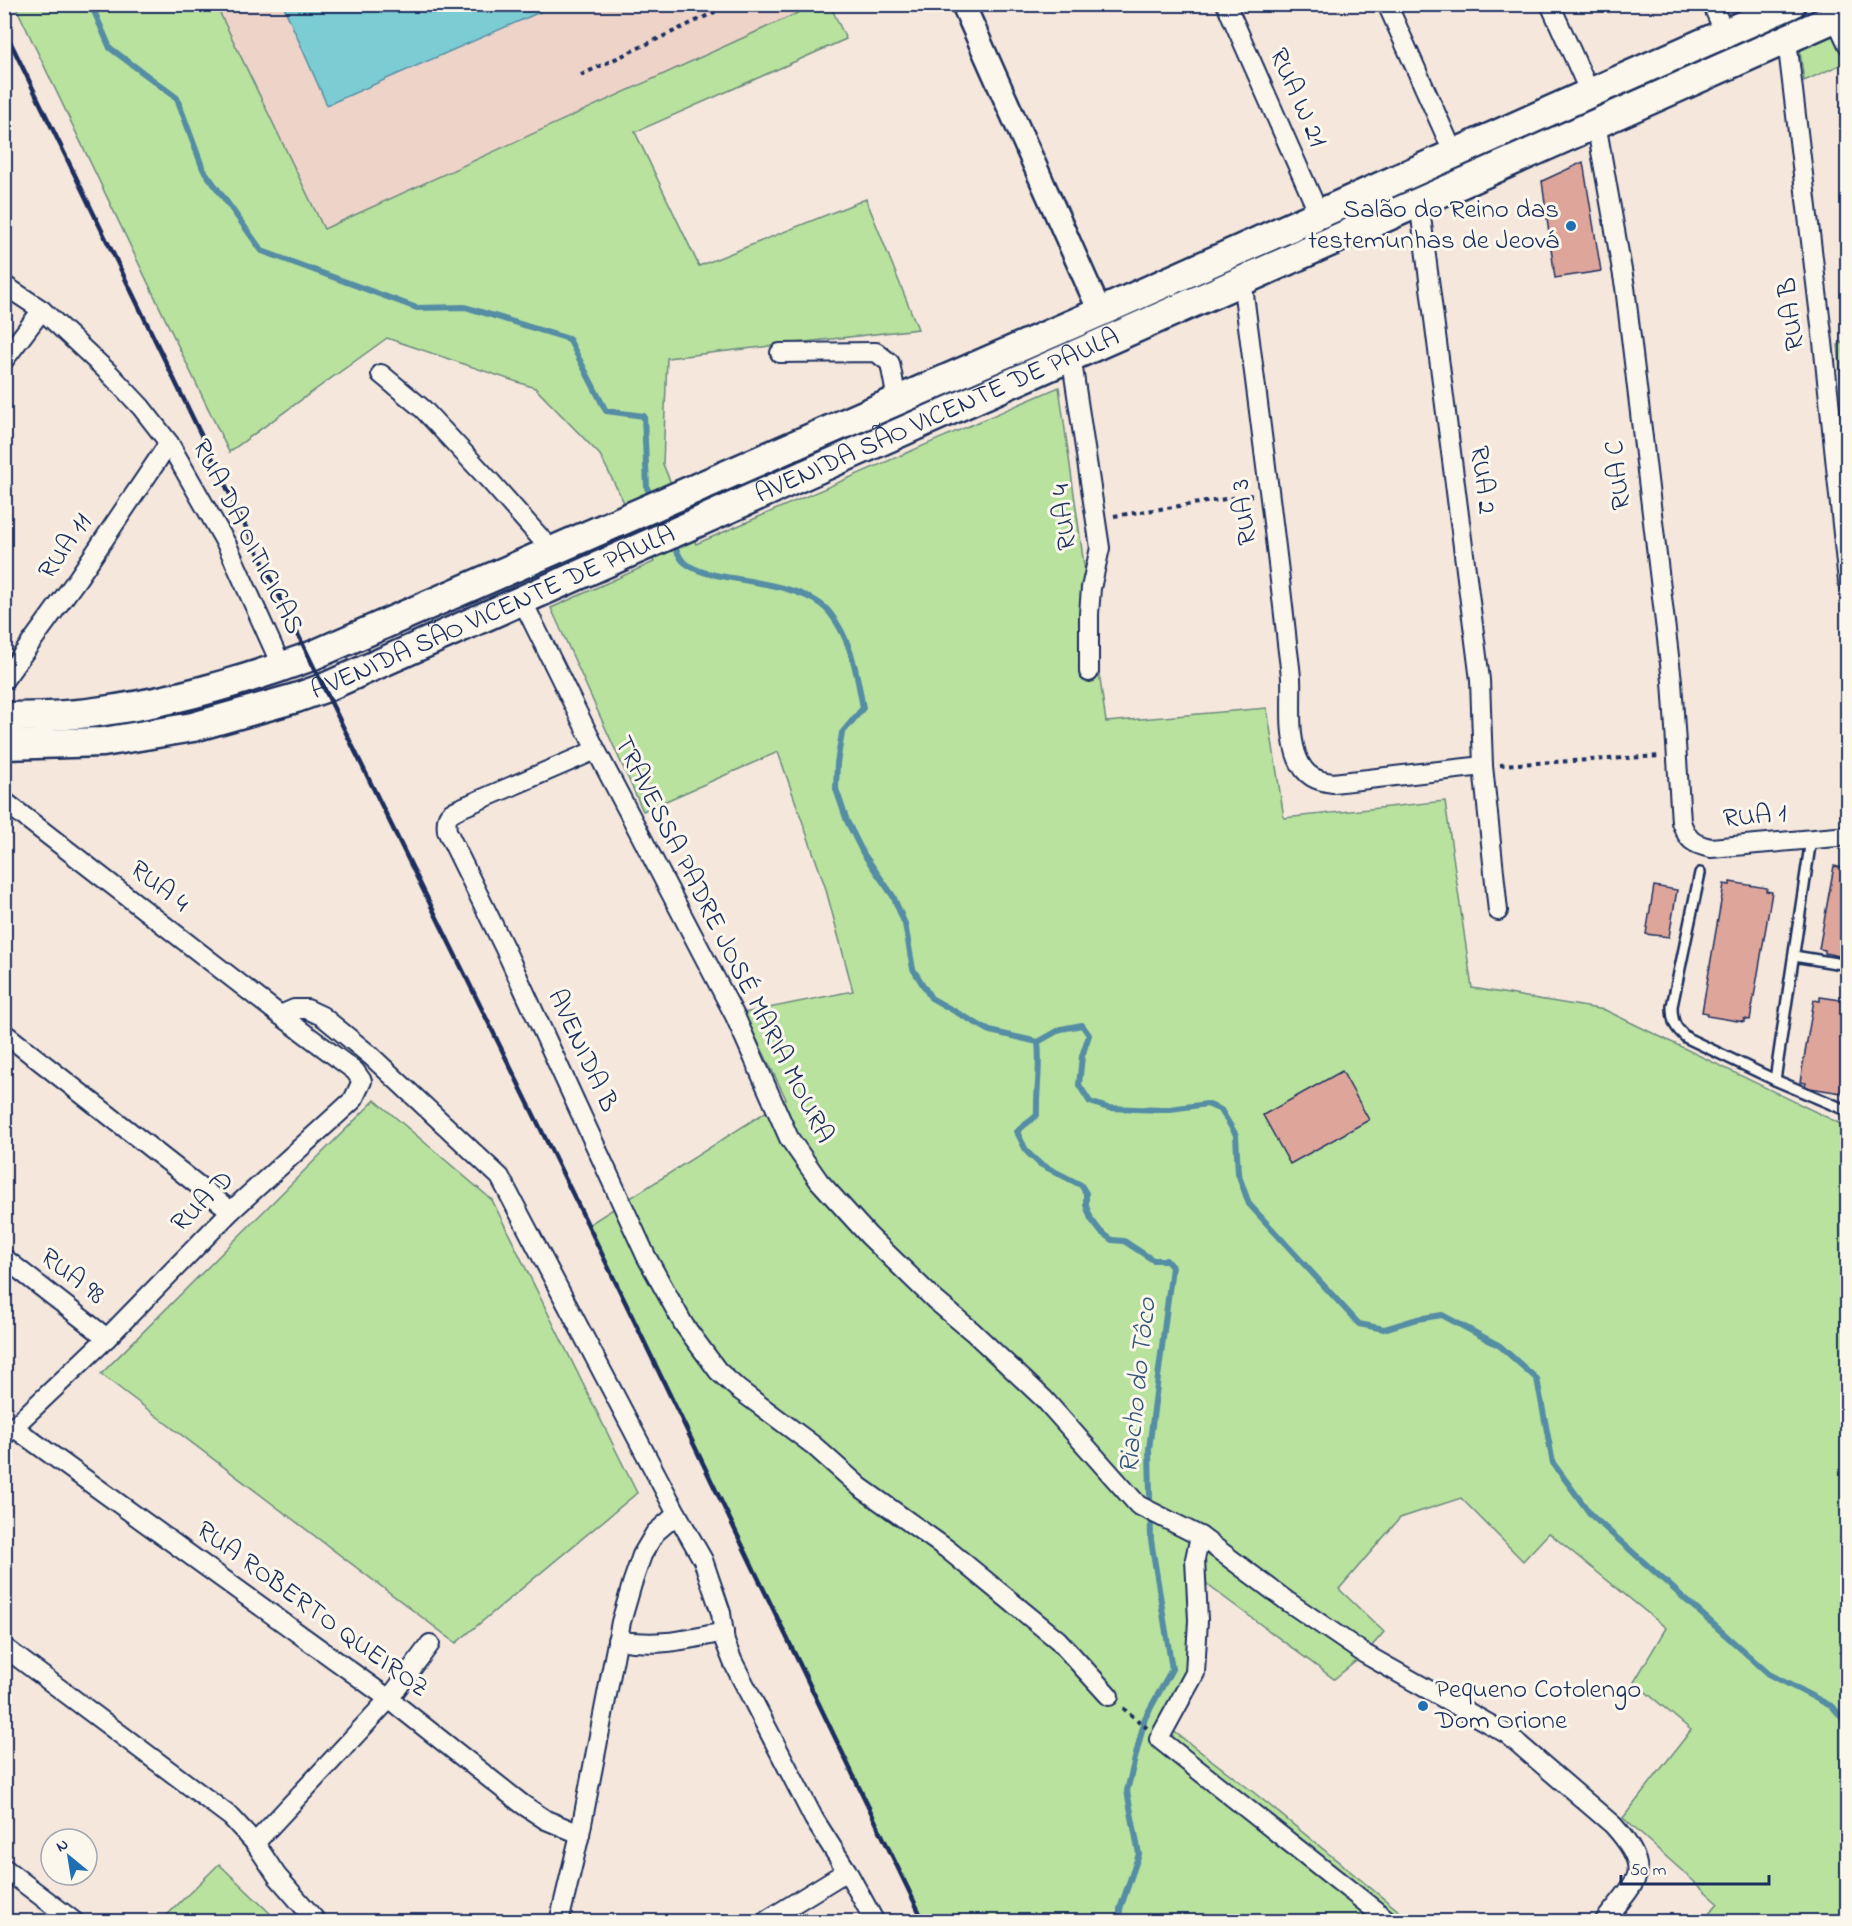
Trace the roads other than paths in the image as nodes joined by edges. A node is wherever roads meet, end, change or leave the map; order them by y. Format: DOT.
graph roads {
  1 [pos="963,4"];
  2 [pos="1226,4"];
  3 [pos="1387,4"];
  4 [pos="1550,4"];
  5 [pos="1712,4"];
  6 [pos="1791,4"];
  7 [pos="1841,15"];
  8 [pos="1725,34"];
  9 [pos="1787,40"];
  10 [pos="1848,45"];
  11 [pos="1590,93"];
  12 [pos="1596,123"];
  13 [pos="1454,154"];
  14 [pos="1419,201"];
  15 [pos="1319,214"];
  16 [pos="1242,279"];
  17 [pos="4,285"];
  18 [pos="42,310"];
  19 [pos="1100,312"];
  20 [pos="780,353"];
  21 [pos="1071,356"];
  22 [pos="4,360"];
  23 [pos="381,374"];
  24 [pos="897,400"];
  25 [pos="848,422"];
  26 [pos="169,443"];
  27 [pos="861,450"];
  28 [pos="553,552"];
  29 [pos="1848,582"];
  30 [pos="522,600"];
  31 [pos="282,667"];
  32 [pos="1089,672"];
  33 [pos="4,680"];
  34 [pos="4,717"];
  35 [pos="4,745"];
  36 [pos="596,750"];
  37 [pos="1483,766"];
  38 [pos="4,801"];
  39 [pos="1681,822"];
  40 [pos="1848,836"];
  41 [pos="1811,839"];
  42 [pos="1700,873"];
  43 [pos="1497,911"];
  44 [pos="1794,956"];
  45 [pos="1848,965"];
  46 [pos="280,1016"];
  47 [pos="4,1033"];
  48 [pos="1775,1080"];
  49 [pos="1847,1109"];
  50 [pos="231,1211"];
  51 [pos="4,1258"];
  52 [pos="107,1338"];
  53 [pos="9,1432"];
  54 [pos="677,1514"];
  55 [pos="1200,1536"];
  56 [pos="724,1632"];
  57 [pos="617,1640"];
  58 [pos="430,1644"];
  59 [pos="4,1647"];
  60 [pos="1109,1696"];
  61 [pos="390,1698"];
  62 [pos="580,1833"];
  63 [pos="255,1844"];
  64 [pos="4,1868"];
  65 [pos="847,1871"];
  66 [pos="75,1922"];
  67 [pos="317,1922"];
  68 [pos="559,1922"];
  69 [pos="764,1922"];
  70 [pos="875,1922"];
  71 [pos="1390,1922"];
  72 [pos="1604,1922"];
  1 -- 19 [label="street"];
  2 -- 15 [label="street, RUA W 21"];
  3 -- 13 [label="street"];
  4 -- 11 [label="street"];
  5 -- 8 [label="street"];
  6 -- 8 [label="main road, AVENIDA SÃO VICENTE DE PAULA"];
  7 -- 9 [label="main road, AVENIDA SÃO VICENTE DE PAULA"];
  7 -- 10 [label="street"];
  8 -- 11 [label="main road, AVENIDA SÃO VICENTE DE PAULA"];
  9 -- 12 [label="main road, AVENIDA SÃO VICENTE DE PAULA"];
  9 -- 29 [label="street, RUA B"];
  11 -- 13 [label="main road, AVENIDA SÃO VICENTE DE PAULA"];
  12 -- 14 [label="main road, AVENIDA SÃO VICENTE DE PAULA"];
  12 -- 39 [label="street, RUA C"];
  13 -- 15 [label="main road, AVENIDA SÃO VICENTE DE PAULA"];
  14 -- 16 [label="main road, AVENIDA SÃO VICENTE DE PAULA"];
  14 -- 37 [label="street, RUA 2"];
  15 -- 19 [label="main road, AVENIDA SÃO VICENTE DE PAULA"];
  16 -- 21 [label="main road, AVENIDA SÃO VICENTE DE PAULA"];
  16 -- 37 [label="street, RUA 3"];
  17 -- 18 [label="street, RUA DA OITICICAS"];
  18 -- 22 [label="street"];
  18 -- 26 [label="street, RUA DA OITICICAS"];
  19 -- 24 [label="main road, AVENIDA SÃO VICENTE DE PAULA"];
  20 -- 24 [label="street"];
  21 -- 27 [label="main road, AVENIDA SÃO VICENTE DE PAULA"];
  21 -- 32 [label="street, RUA 4"];
  23 -- 28 [label="street"];
  24 -- 25 [label="main road, AVENIDA SÃO VICENTE DE PAULA"];
  25 -- 27 [label="main road"];
  25 -- 28 [label="main road, AVENIDA SÃO VICENTE DE PAULA"];
  26 -- 31 [label="street, RUA DA OITICICAS"];
  26 -- 33 [label="street, RUA 11"];
  27 -- 30 [label="main road, AVENIDA SÃO VICENTE DE PAULA"];
  28 -- 31 [label="main road, AVENIDA SÃO VICENTE DE PAULA"];
  30 -- 35 [label="main road, AVENIDA SÃO VICENTE DE PAULA"];
  30 -- 36 [label="street, TRAVESSA PADRE JOSÉ MARIA MOURA"];
  31 -- 34 [label="main road, AVENIDA SÃO VICENTE DE PAULA"];
  36 -- 55 [label="street, TRAVESSA PADRE JOSÉ MARIA MOURA"];
  36 -- 60 [label="street, AVENIDA B"];
  37 -- 43 [label="street, RUA 2"];
  38 -- 46 [label="street, RUA 4"];
  39 -- 41 [label="street, RUA 1"];
  40 -- 41 [label="street, RUA 1"];
  41 -- 44 [label="lane"];
  42 -- 48 [label="lane"];
  44 -- 45 [label="lane"];
  44 -- 48 [label="lane"];
  46 -- 50 [label="street, RUA D"];
  46 -- 54 [label="street"];
  47 -- 50 [label="street"];
  48 -- 49 [label="lane"];
  50 -- 52 [label="street, RUA D"];
  51 -- 52 [label="street, RUA 98"];
  52 -- 53 [label="street, RUA D"];
  53 -- 61 [label="street, RUA ROBERTO QUEIROZ"];
  54 -- 56 [label="street"];
  54 -- 57 [label="street"];
  55 -- 71 [label="street"];
  55 -- 72 [label="street, TRAVESSA PADRE JOSÉ MARIA MOURA"];
  56 -- 57 [label="street"];
  56 -- 65 [label="street"];
  57 -- 62 [label="street"];
  58 -- 61 [label="street"];
  59 -- 63 [label="street"];
  61 -- 62 [label="street, RUA ROBERTO QUEIROZ"];
  61 -- 63 [label="street"];
  62 -- 68 [label="street"];
  63 -- 67 [label="street"];
  64 -- 66 [label="street"];
  65 -- 69 [label="street"];
  65 -- 70 [label="street"];
}
